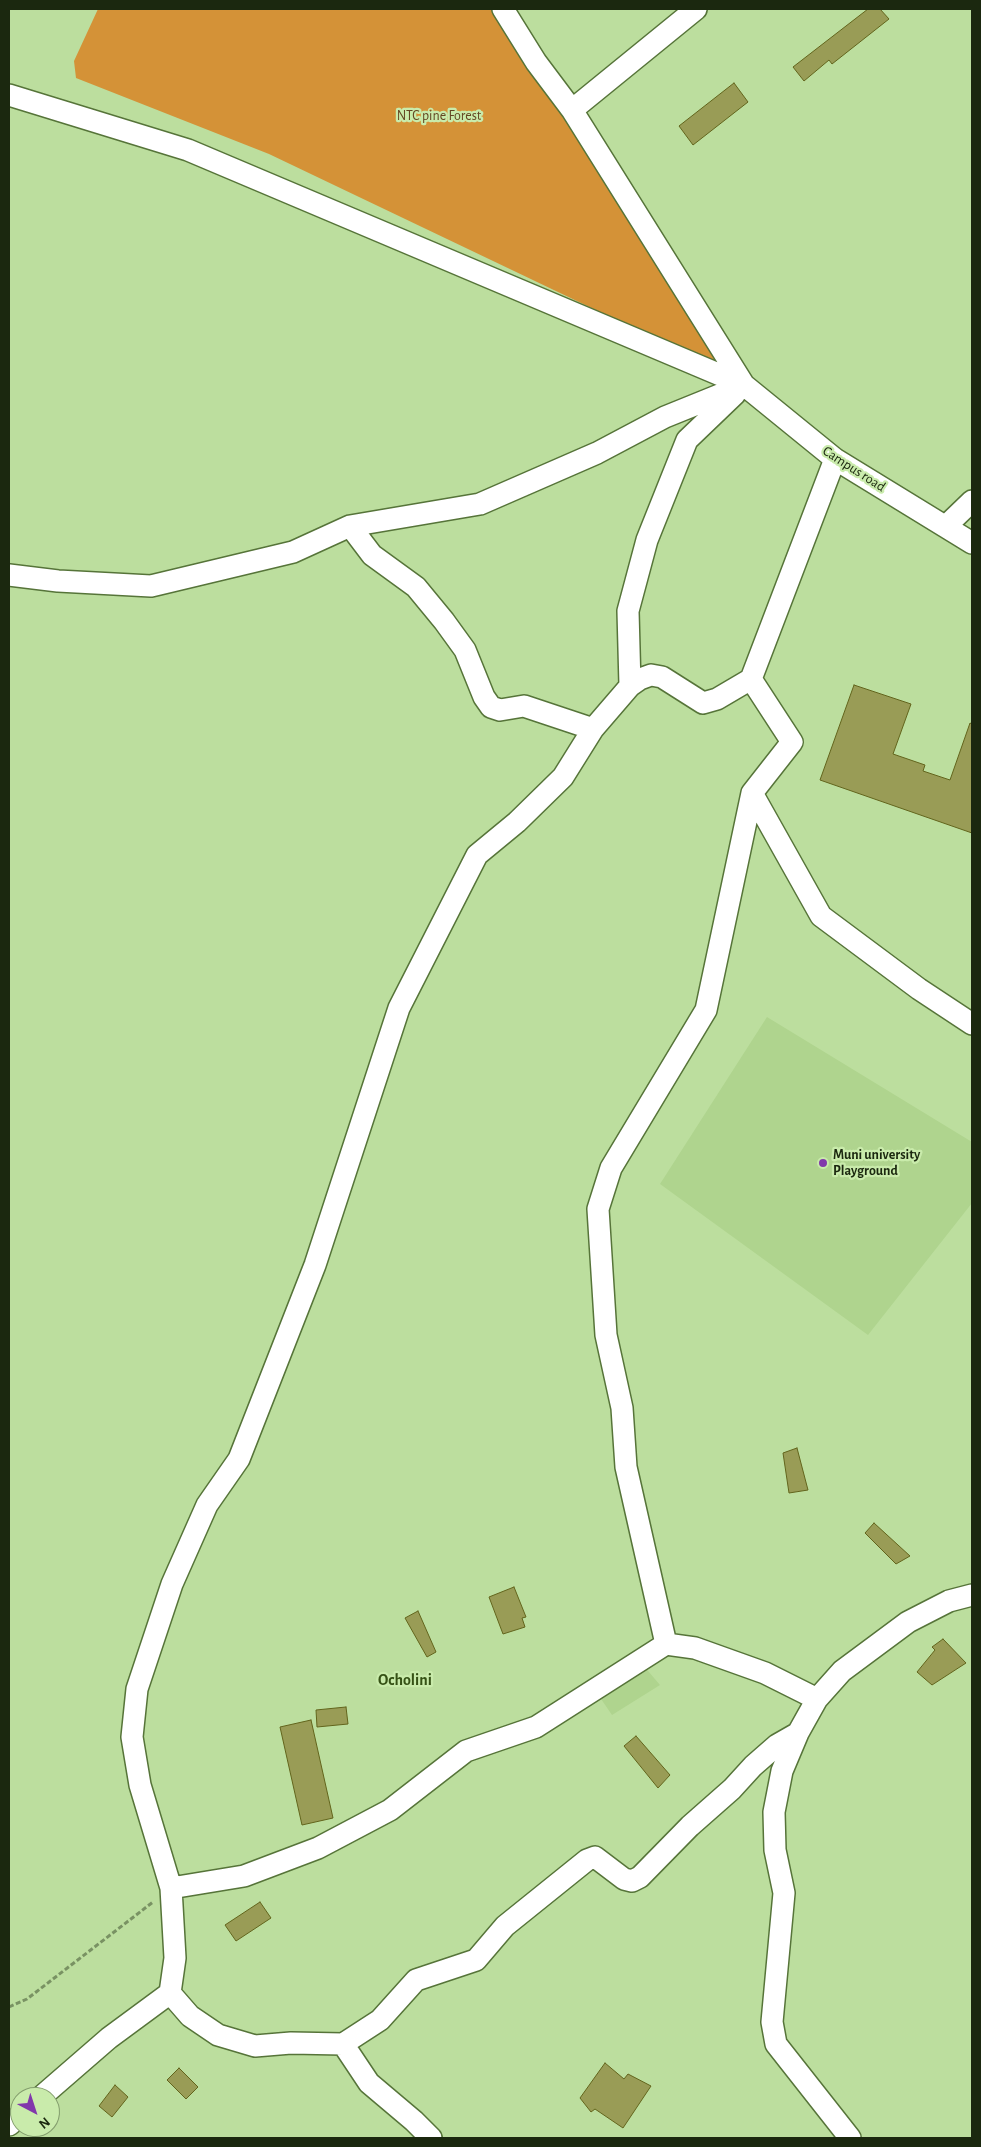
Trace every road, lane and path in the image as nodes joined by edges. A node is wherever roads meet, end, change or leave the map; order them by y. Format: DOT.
graph roads {
  1 [pos="503,9"];
  2 [pos="694,10"];
  3 [pos="9,95"];
  4 [pos="572,110"];
  5 [pos="744,385"];
  6 [pos="835,459"];
  7 [pos="972,502"];
  8 [pos="350,526"];
  9 [pos="946,526"];
  10 [pos="972,542"];
  11 [pos="9,575"];
  12 [pos="751,679"];
  13 [pos="630,686"];
  14 [pos="593,729"];
  15 [pos="752,793"];
  16 [pos="972,1024"];
  17 [pos="972,1595"];
  18 [pos="666,1644"];
  19 [pos="817,1699"];
  20 [pos="798,1733"];
  21 [pos="171,1888"];
  22 [pos="170,1993"];
  23 [pos="9,2007"];
  24 [pos="342,2044"];
  25 [pos="53,2087"];
  26 [pos="431,2138"];
  27 [pos="850,2138"];
  1 -- 4 [label="street"];
  2 -- 4 [label="street"];
  3 -- 5 [label="street"];
  4 -- 5 [label="street"];
  5 -- 6 [label="street, Campus road"];
  5 -- 8 [label="street"];
  5 -- 13 [label="street"];
  6 -- 9 [label="street, Campus road"];
  6 -- 12 [label="street"];
  7 -- 9 [label="street"];
  8 -- 11 [label="street"];
  8 -- 14 [label="street"];
  9 -- 10 [label="street, Campus road"];
  12 -- 13 [label="street"];
  12 -- 15 [label="street"];
  13 -- 14 [label="street"];
  14 -- 21 [label="street"];
  15 -- 16 [label="street"];
  15 -- 18 [label="street"];
  17 -- 19 [label="street"];
  18 -- 19 [label="street"];
  18 -- 21 [label="street"];
  19 -- 20 [label="street"];
  20 -- 24 [label="street"];
  20 -- 27 [label="street"];
  21 -- 22 [label="street"];
  21 -- 23 [label="path"];
  22 -- 24 [label="street"];
  22 -- 25 [label="street"];
  24 -- 26 [label="street"];
}
